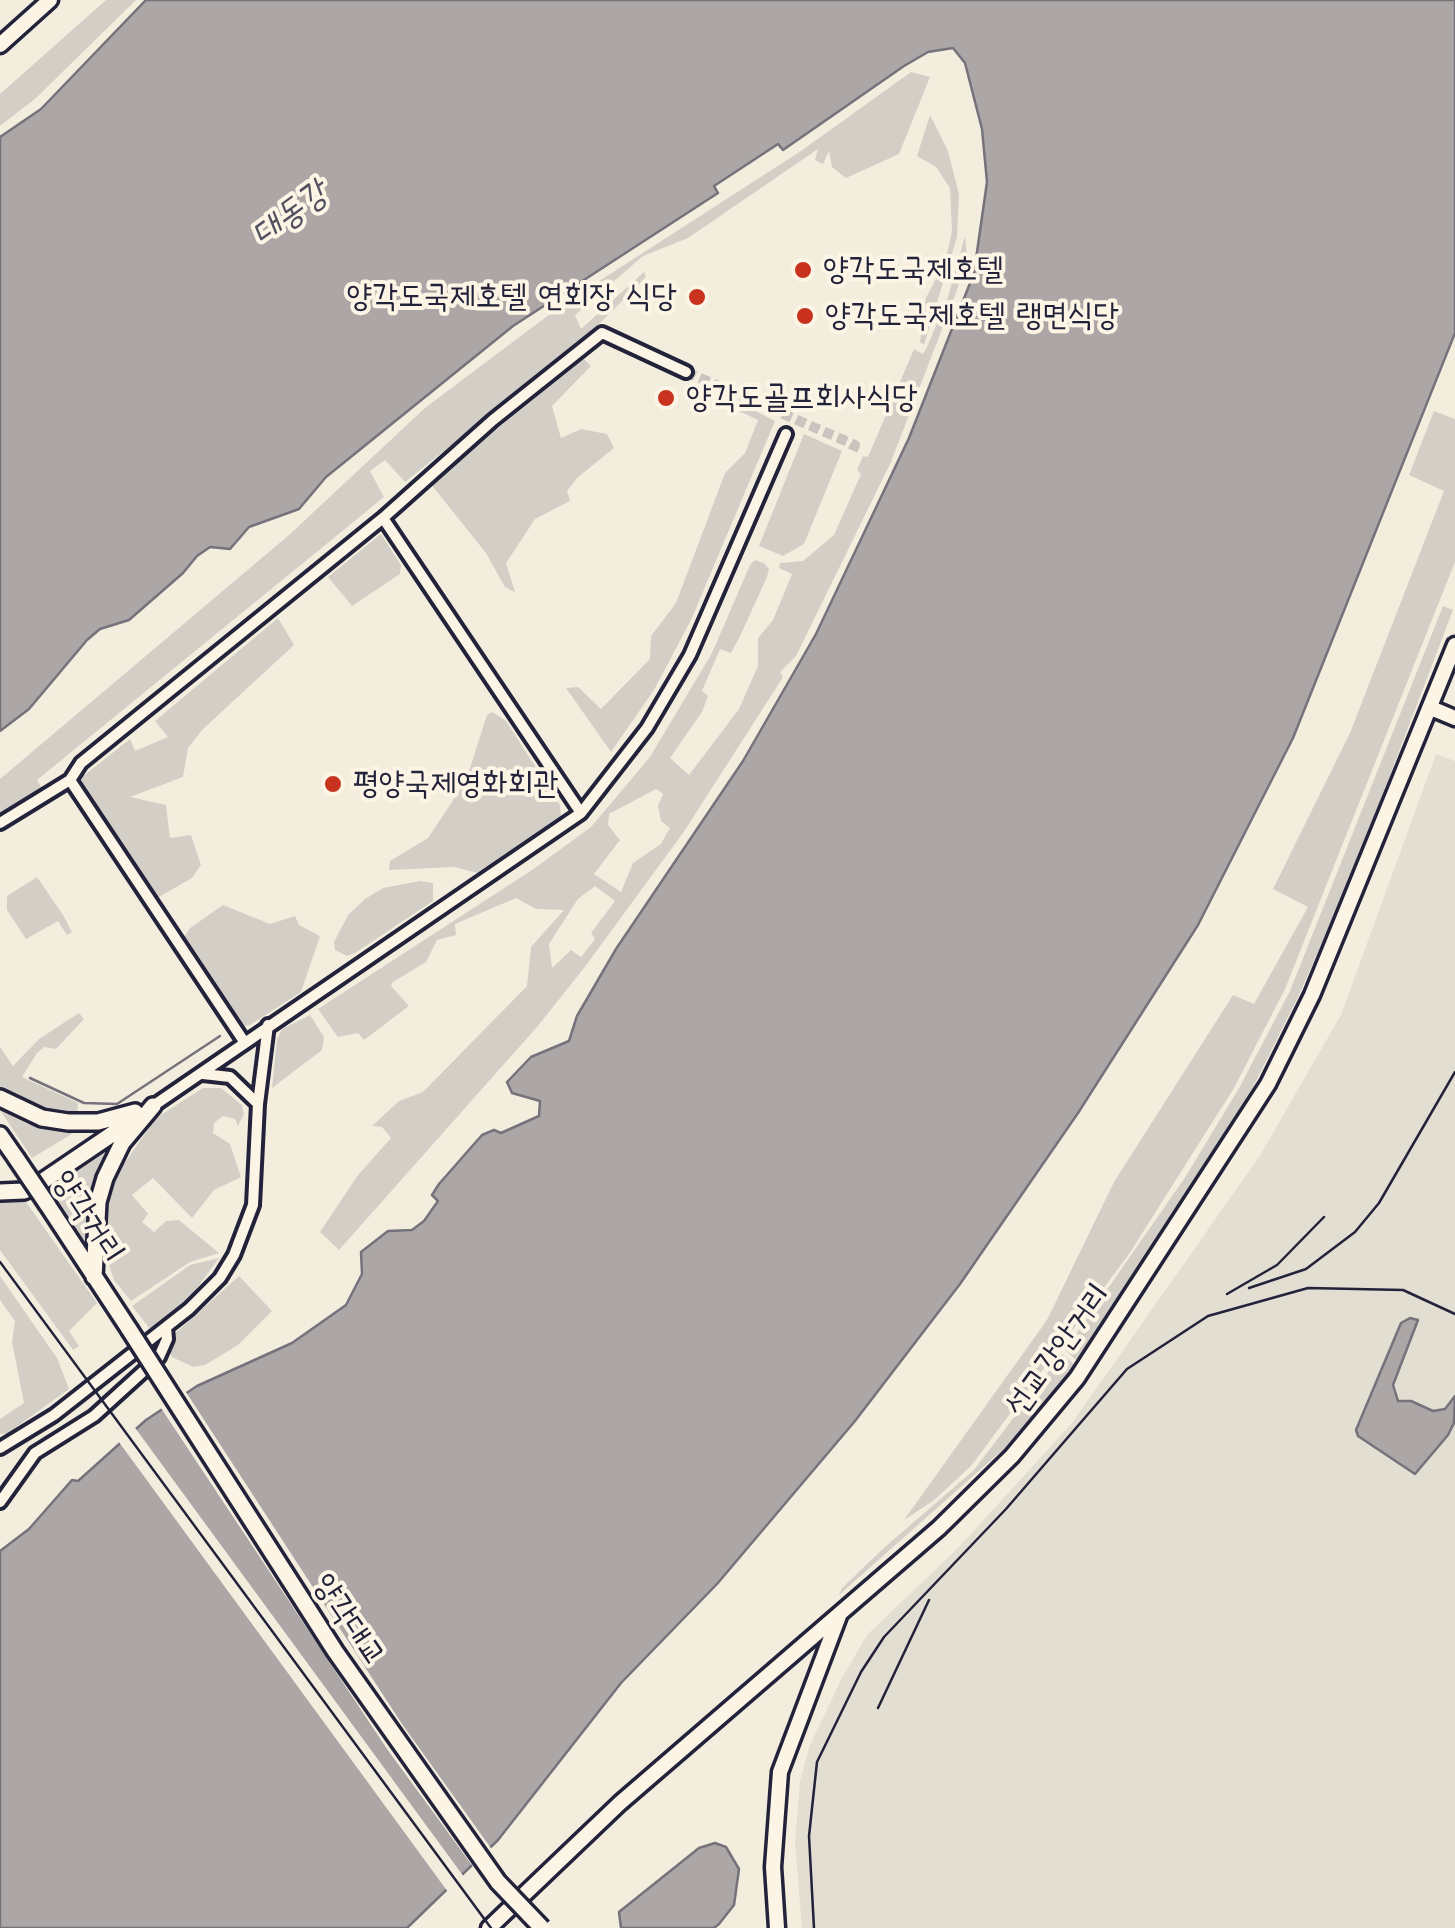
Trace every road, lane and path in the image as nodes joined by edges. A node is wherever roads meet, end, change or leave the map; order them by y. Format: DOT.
graph roads {
  1 [pos="50,0"];
  2 [pos="0,45"];
  3 [pos="686,372"];
  4 [pos="786,434"];
  5 [pos="382,518"];
  6 [pos="1455,646"];
  7 [pos="1431,708"];
  8 [pos="1455,718"];
  9 [pos="70,780"];
  10 [pos="581,813"];
  11 [pos="0,824"];
  12 [pos="268,1025"];
  13 [pos="245,1042"];
  14 [pos="202,1074"];
  15 [pos="0,1098"];
  16 [pos="258,1104"];
  17 [pos="152,1106"];
  18 [pos="0,1136"];
  19 [pos="0,1192"];
  20 [pos="94,1277"];
  21 [pos="166,1327"];
  22 [pos="128,1330"];
  23 [pos="0,1448"];
  24 [pos="0,1502"];
  25 [pos="840,1614"];
  26 [pos="489,1928"];
  27 [pos="542,1928"];
  28 [pos="777,1928"];
  1 -- 2 [label="main road"];
  3 -- 5 [label="street"];
  4 -- 10 [label="street"];
  5 -- 9 [label="street"];
  5 -- 10 [label="street"];
  6 -- 7 [label="main road, 선교강안거리"];
  7 -- 8 [label="main road"];
  7 -- 25 [label="main road, 선교강안거리"];
  9 -- 11 [label="street"];
  9 -- 13 [label="street"];
  10 -- 12 [label="street"];
  12 -- 13 [label="street"];
  12 -- 16 [label="street"];
  13 -- 14 [label="street"];
  14 -- 16 [label="street"];
  14 -- 17 [label="street"];
  15 -- 17 [label="main road"];
  16 -- 21 [label="street"];
  17 -- 19 [label="main road"];
  17 -- 20 [label="main road"];
  18 -- 20 [label="main road, 양각거리, bridge"];
  20 -- 22 [label="main road, 양각거리"];
  21 -- 23 [label="street"];
  21 -- 24 [label="street"];
  22 -- 27 [label="main road, 양각대교, bridge"];
  25 -- 26 [label="main road, 선교강안거리"];
  25 -- 28 [label="main road"];
}
